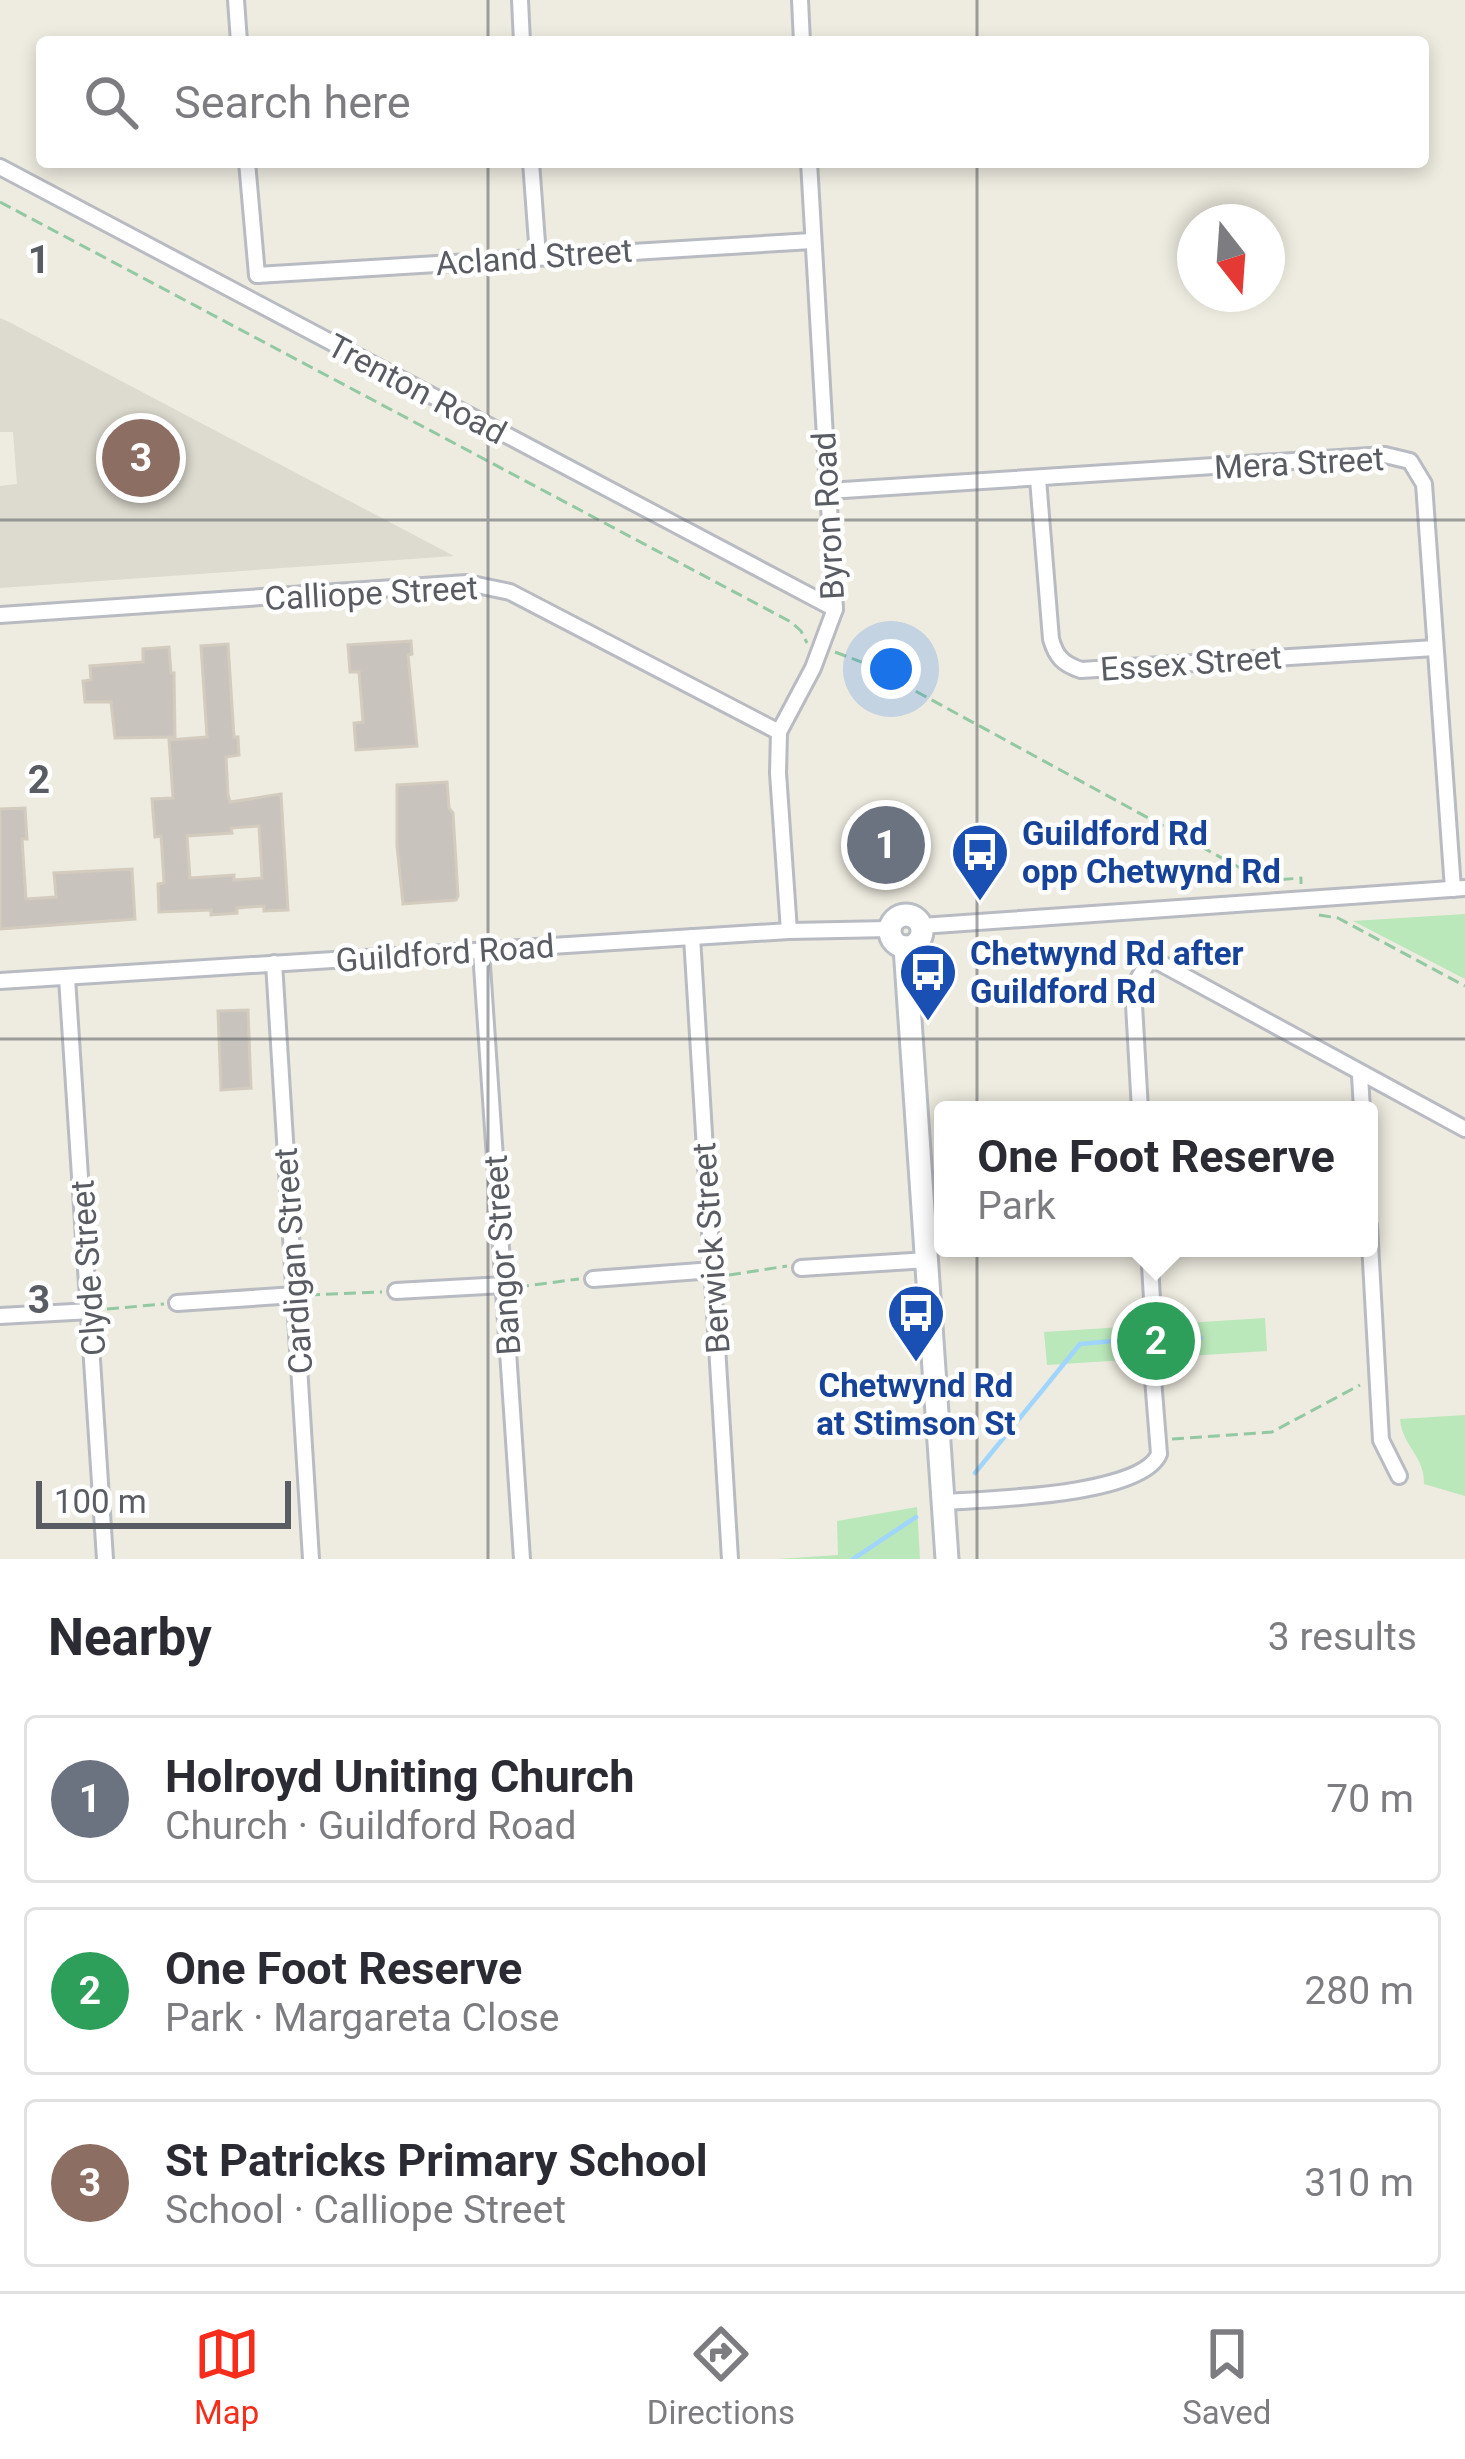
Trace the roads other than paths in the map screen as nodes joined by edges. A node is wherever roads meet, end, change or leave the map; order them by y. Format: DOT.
graph roads {
  1 [pos="236,0"];
  2 [pos="520,0"];
  3 [pos="800,0"];
  4 [pos="239,36"];
  5 [pos="523,36"];
  6 [pos="802,36"];
  7 [pos="0,167"];
  8 [pos="248,168"];
  9 [pos="531,168"];
  10 [pos="809,168"];
  11 [pos="812,241"];
  12 [pos="538,256"];
  13 [pos="257,275"];
  14 [pos="242,296"];
  15 [pos="1038,479"];
  16 [pos="828,491"];
  17 [pos="836,609"];
  18 [pos="0,614"];
  19 [pos="1435,648"];
  20 [pos="779,732"];
  21 [pos="1459,889"];
  22 [pos="921,926"];
  23 [pos="890,929"];
  24 [pos="789,931"];
  25 [pos="692,937"];
  26 [pos="905,947"];
  27 [pos="481,950"];
  28 [pos="274,963"];
  29 [pos="67,978"];
  30 [pos="0,981"];
  31 [pos="1360,1075"];
  32 [pos="1139,1101"];
  33 [pos="1361,1101"];
  34 [pos="1465,1129"];
  35 [pos="1150,1257"];
  36 [pos="1371,1257"];
  37 [pos="928,1261"];
  38 [pos="801,1268"];
  39 [pos="712,1270"];
  40 [pos="592,1279"];
  41 [pos="504,1285"];
  42 [pos="396,1291"];
  43 [pos="295,1295"];
  44 [pos="177,1303"];
  45 [pos="91,1311"];
  46 [pos="0,1316"];
  47 [pos="1153,1316"];
  48 [pos="1152,1366"];
  49 [pos="1399,1475"];
  50 [pos="944,1502"];
  51 [pos="106,1559"];
  52 [pos="311,1559"];
  53 [pos="522,1559"];
  54 [pos="730,1559"];
  55 [pos="947,1559"];
  1 -- 4 [label="street"];
  2 -- 5 [label="street"];
  3 -- 6 [label="street"];
  7 -- 14 [label="street, Trenton Road"];
  8 -- 13 [label="street"];
  9 -- 12 [label="street"];
  10 -- 11 [label="street, Byron Road"];
  11 -- 12 [label="street, Acland Street"];
  11 -- 16 [label="street, Byron Road"];
  12 -- 13 [label="street, Acland Street"];
  13 -- 14 [label="street"];
  14 -- 17 [label="street, Trenton Road"];
  15 -- 16 [label="street, Mera Street"];
  15 -- 19 [label="street, Essex Street"];
  15 -- 19 [label="street, Mera Street"];
  16 -- 17 [label="street, Byron Road"];
  17 -- 20 [label="street, Byron Road"];
  18 -- 20 [label="street, Calliope Street"];
  19 -- 21 [label="street, Mera Street"];
  20 -- 24 [label="street, Byron Road"];
  21 -- 22 [label="street"];
  22 -- 23 [label="street"];
  22 -- 26 [label="street"];
  23 -- 24 [label="street, Guildford Road"];
  23 -- 26 [label="street"];
  24 -- 25 [label="street, Guildford Road"];
  25 -- 27 [label="street, Guildford Road"];
  25 -- 39 [label="street, Berwick Street"];
  26 -- 37 [label="street"];
  27 -- 28 [label="street, Guildford Road"];
  27 -- 41 [label="street, Bangor Street"];
  28 -- 29 [label="street, Guildford Road"];
  28 -- 43 [label="street, Cardigan Street"];
  29 -- 30 [label="street, Guildford Road"];
  29 -- 45 [label="street, Clyde Street"];
  31 -- 32 [label="street"];
  31 -- 33 [label="street"];
  31 -- 34 [label="street"];
  35 -- 47 [label="street"];
  36 -- 49 [label="street"];
  37 -- 38 [label="street"];
  37 -- 50 [label="street"];
  39 -- 40 [label="street"];
  39 -- 54 [label="street, Berwick Street"];
  41 -- 42 [label="street"];
  41 -- 53 [label="street, Bangor Street"];
  43 -- 44 [label="street"];
  43 -- 52 [label="street, Cardigan Street"];
  45 -- 46 [label="street"];
  45 -- 51 [label="street, Clyde Street"];
  48 -- 50 [label="street"];
  50 -- 55 [label="street"];
}
